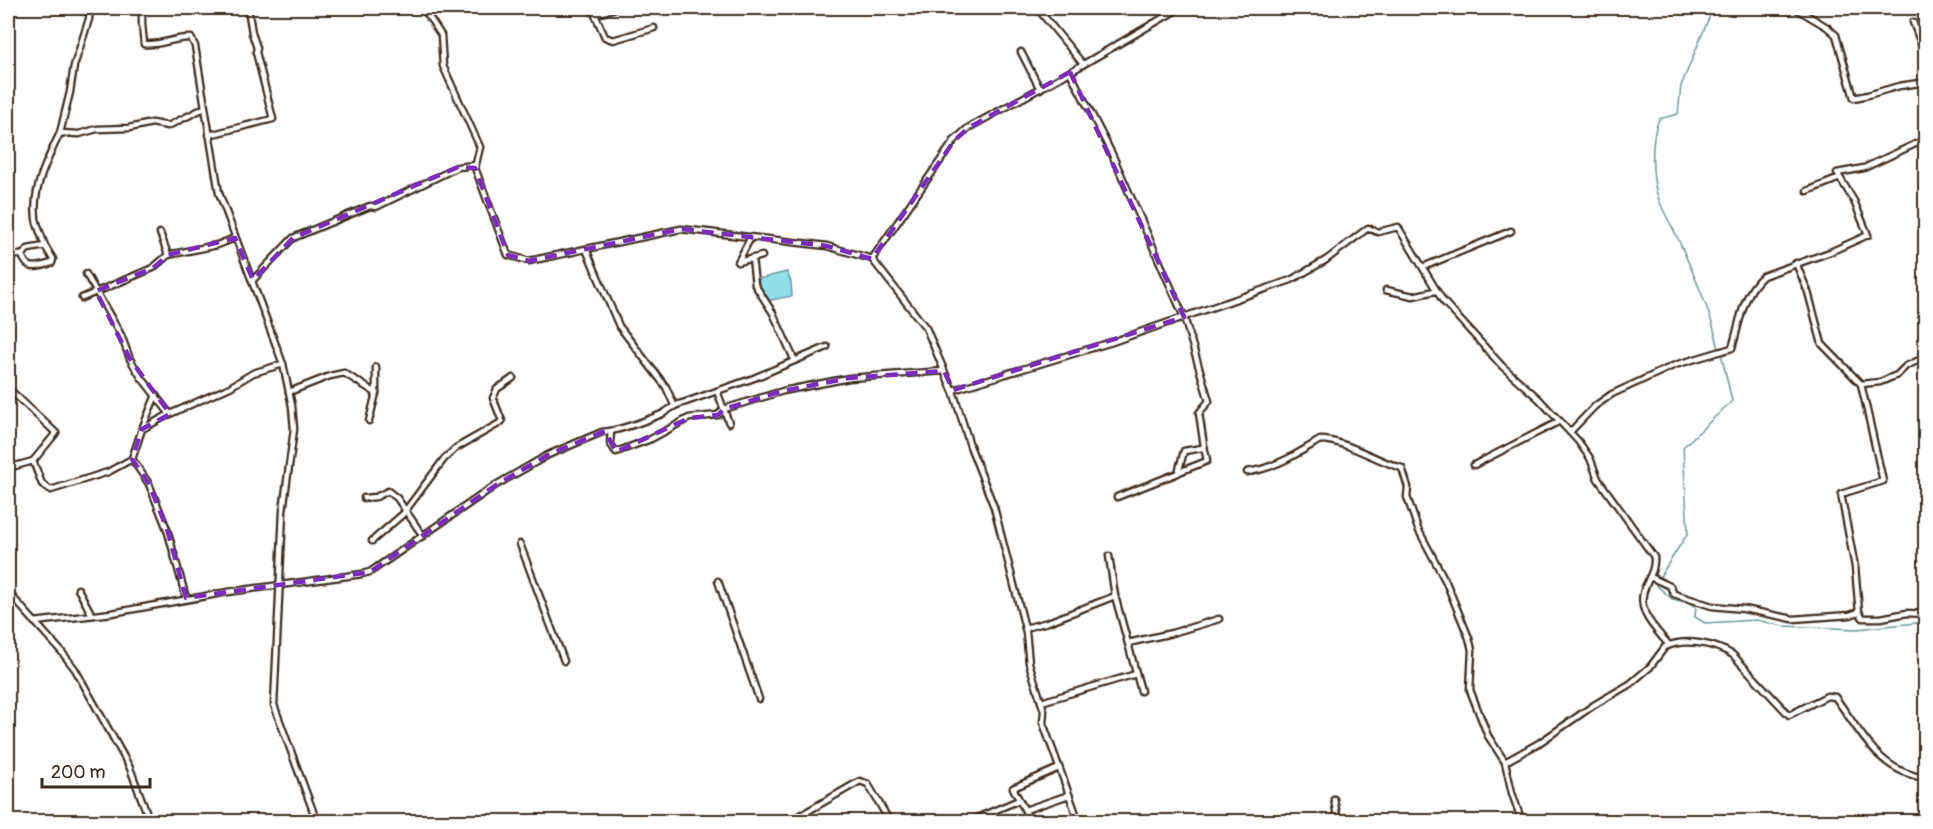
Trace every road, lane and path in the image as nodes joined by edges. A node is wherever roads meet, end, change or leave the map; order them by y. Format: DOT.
graph roads {
  1 [pos="90,8"];
  2 [pos="142,8"];
  3 [pos="248,8"];
  4 [pos="423,8"];
  5 [pos="592,8"];
  6 [pos="615,8"];
  7 [pos="1037,8"];
  8 [pos="1180,8"];
  9 [pos="1795,8"];
  10 [pos="595,15"];
  11 [pos="1913,22"];
  12 [pos="654,28"];
  13 [pos="1021,52"];
  14 [pos="1926,57"];
  15 [pos="1083,64"];
  16 [pos="1070,72"];
  17 [pos="1926,82"];
  18 [pos="1040,88"];
  19 [pos="204,108"];
  20 [pos="60,133"];
  21 [pos="208,135"];
  22 [pos="1926,139"];
  23 [pos="475,165"];
  24 [pos="1840,178"];
  25 [pos="1807,191"];
  26 [pos="1511,231"];
  27 [pos="160,233"];
  28 [pos="751,237"];
  29 [pos="235,238"];
  30 [pos="45,246"];
  31 [pos="586,249"];
  32 [pos="8,255"];
  33 [pos="22,255"];
  34 [pos="168,255"];
  35 [pos="762,256"];
  36 [pos="752,258"];
  37 [pos="872,259"];
  38 [pos="1796,263"];
  39 [pos="1423,267"];
  40 [pos="86,274"];
  41 [pos="253,280"];
  42 [pos="1386,290"];
  43 [pos="96,291"];
  44 [pos="1435,291"];
  45 [pos="82,298"];
  46 [pos="1184,317"];
  47 [pos="826,347"];
  48 [pos="1926,357"];
  49 [pos="794,359"];
  50 [pos="284,364"];
  51 [pos="376,367"];
  52 [pos="944,371"];
  53 [pos="513,378"];
  54 [pos="1861,384"];
  55 [pos="8,388"];
  56 [pos="953,390"];
  57 [pos="717,391"];
  58 [pos="289,392"];
  59 [pos="376,393"];
  60 [pos="156,395"];
  61 [pos="674,405"];
  62 [pos="724,409"];
  63 [pos="170,414"];
  64 [pos="369,421"];
  65 [pos="1560,421"];
  66 [pos="729,423"];
  67 [pos="142,429"];
  68 [pos="611,431"];
  69 [pos="1570,432"];
  70 [pos="1204,446"];
  71 [pos="132,459"];
  72 [pos="33,461"];
  73 [pos="1474,465"];
  74 [pos="8,468"];
  75 [pos="1178,472"];
  76 [pos="1247,472"];
  77 [pos="1117,497"];
  78 [pos="364,498"];
  79 [pos="405,510"];
  80 [pos="423,536"];
  81 [pos="372,541"];
  82 [pos="520,544"];
  83 [pos="1109,556"];
  84 [pos="1650,577"];
  85 [pos="718,581"];
  86 [pos="278,586"];
  87 [pos="78,589"];
  88 [pos="8,592"];
  89 [pos="1115,596"];
  90 [pos="186,598"];
  91 [pos="1859,612"];
  92 [pos="1926,614"];
  93 [pos="93,615"];
  94 [pos="1219,619"];
  95 [pos="34,622"];
  96 [pos="1025,628"];
  97 [pos="1128,643"];
  98 [pos="1669,645"];
  99 [pos="564,661"];
  100 [pos="1136,674"];
  101 [pos="1141,691"];
  102 [pos="759,699"];
  103 [pos="1041,702"];
  104 [pos="1504,762"];
  105 [pos="1059,768"];
  106 [pos="1926,778"];
  107 [pos="1069,795"];
  108 [pos="1334,799"];
  109 [pos="1019,800"];
  110 [pos="1025,810"];
  111 [pos="970,821"];
  112 [pos="150,822"];
  113 [pos="317,822"];
  114 [pos="789,822"];
  115 [pos="890,822"];
  116 [pos="965,822"];
  117 [pos="1031,822"];
  118 [pos="1079,822"];
  119 [pos="1338,822"];
  120 [pos="1522,822"];
  1 -- 20 [label="street"];
  2 -- 19 [label="street"];
  3 -- 21 [label="street"];
  4 -- 23 [label="street"];
  5 -- 10 [label="street"];
  6 -- 10 [label="street"];
  7 -- 15 [label="street"];
  8 -- 15 [label="street"];
  9 -- 17 [label="street"];
  10 -- 12 [label="street"];
  11 -- 14 [label="street"];
  13 -- 18 [label="street"];
  15 -- 16 [label="street"];
  16 -- 18 [label="street"];
  16 -- 46 [label="street"];
  18 -- 37 [label="street"];
  19 -- 20 [label="street"];
  19 -- 21 [label="street"];
  20 -- 30 [label="street"];
  21 -- 29 [label="street"];
  22 -- 24 [label="street"];
  23 -- 31 [label="street"];
  23 -- 41 [label="street"];
  24 -- 25 [label="street"];
  24 -- 38 [label="street"];
  26 -- 39 [label="street"];
  27 -- 34 [label="street"];
  28 -- 31 [label="street"];
  28 -- 36 [label="street"];
  28 -- 37 [label="street"];
  29 -- 34 [label="street"];
  29 -- 41 [label="street"];
  30 -- 33 [label="street"];
  30 -- 33 [label="street"];
  31 -- 61 [label="street"];
  32 -- 33 [label="street"];
  34 -- 43 [label="street"];
  35 -- 36 [label="street"];
  36 -- 49 [label="street"];
  37 -- 52 [label="street"];
  38 -- 54 [label="street"];
  38 -- 69 [label="street"];
  39 -- 44 [label="street"];
  39 -- 46 [label="street"];
  40 -- 43 [label="street"];
  41 -- 50 [label="street"];
  42 -- 44 [label="street"];
  43 -- 45 [label="street"];
  43 -- 60 [label="street"];
  44 -- 65 [label="street"];
  46 -- 56 [label="street"];
  46 -- 70 [label="street"];
  47 -- 49 [label="street"];
  48 -- 54 [label="street"];
  49 -- 57 [label="street"];
  50 -- 58 [label="street"];
  50 -- 63 [label="street"];
  51 -- 59 [label="street"];
  52 -- 56 [label="street"];
  52 -- 62 [label="street"];
  53 -- 79 [label="street"];
  54 -- 91 [label="street"];
  55 -- 72 [label="street"];
  56 -- 96 [label="street"];
  57 -- 61 [label="street"];
  57 -- 62 [label="street"];
  58 -- 59 [label="street"];
  58 -- 86 [label="street"];
  59 -- 64 [label="street"];
  60 -- 63 [label="street"];
  60 -- 67 [label="street"];
  61 -- 68 [label="street"];
  62 -- 66 [label="street"];
  62 -- 68 [label="street"];
  63 -- 67 [label="street"];
  65 -- 69 [label="street"];
  65 -- 73 [label="street"];
  67 -- 71 [label="street"];
  68 -- 80 [label="street"];
  69 -- 84 [label="street"];
  70 -- 75 [label="street"];
  70 -- 75 [label="street"];
  71 -- 72 [label="street"];
  71 -- 90 [label="street"];
  72 -- 74 [label="street"];
  75 -- 77 [label="street"];
  76 -- 104 [label="street"];
  78 -- 79 [label="street"];
  79 -- 80 [label="street"];
  79 -- 81 [label="street"];
  80 -- 86 [label="street"];
  82 -- 99 [label="street"];
  83 -- 89 [label="street"];
  84 -- 91 [label="street"];
  84 -- 98 [label="street"];
  85 -- 102 [label="street"];
  86 -- 90 [label="street"];
  86 -- 113 [label="street"];
  87 -- 93 [label="street"];
  88 -- 95 [label="street"];
  89 -- 96 [label="street"];
  89 -- 97 [label="street"];
  90 -- 93 [label="street"];
  91 -- 92 [label="street"];
  93 -- 95 [label="street"];
  94 -- 97 [label="street"];
  95 -- 112 [label="street"];
  96 -- 103 [label="street"];
  97 -- 100 [label="street"];
  98 -- 104 [label="street"];
  98 -- 106 [label="street"];
  100 -- 101 [label="street"];
  100 -- 103 [label="street"];
  103 -- 105 [label="street"];
  104 -- 120 [label="street"];
  105 -- 107 [label="street"];
  105 -- 109 [label="street"];
  107 -- 110 [label="street"];
  107 -- 118 [label="street"];
  108 -- 119 [label="street"];
  109 -- 110 [label="street"];
  109 -- 111 [label="street"];
  110 -- 117 [label="street"];
  111 -- 116 [label="street"];
  114 -- 115 [label="street"];
}
